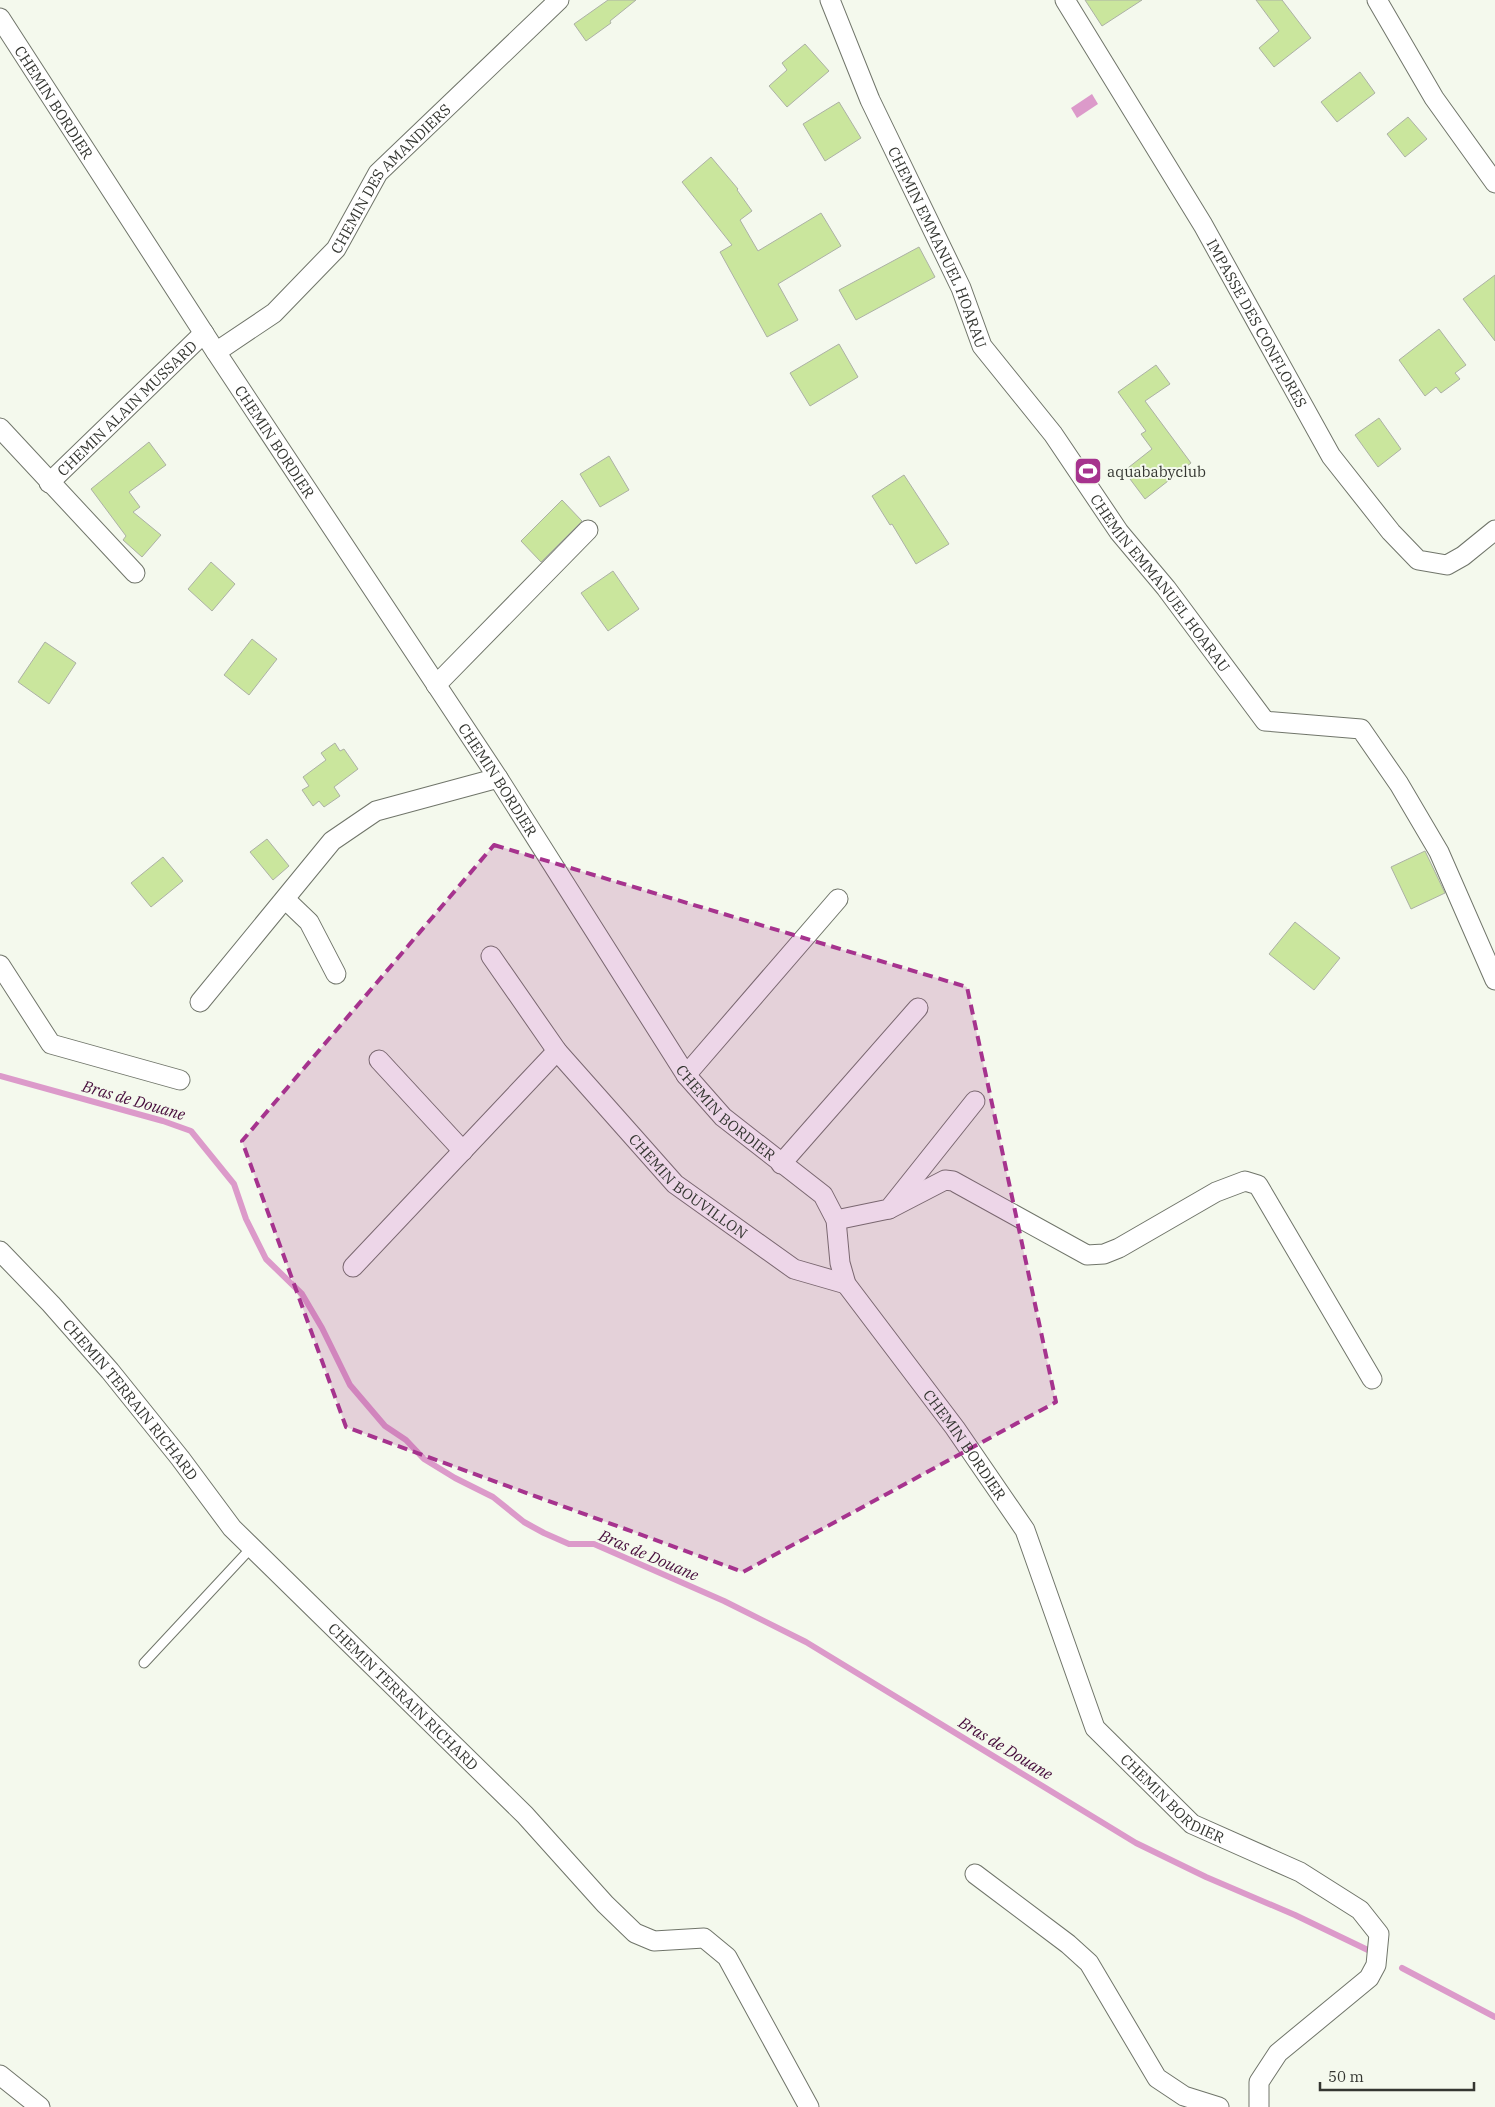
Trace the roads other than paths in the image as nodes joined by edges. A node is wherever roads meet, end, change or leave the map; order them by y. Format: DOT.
graph roads {
  1 [pos="559,0"];
  2 [pos="830,0"];
  3 [pos="1065,0"];
  4 [pos="1378,0"];
  5 [pos="0,18"];
  6 [pos="1495,183"];
  7 [pos="204,333"];
  8 [pos="216,352"];
  9 [pos="0,428"];
  10 [pos="49,483"];
  11 [pos="588,530"];
  12 [pos="1495,530"];
  13 [pos="135,574"];
  14 [pos="436,685"];
  15 [pos="498,778"];
  16 [pos="838,899"];
  17 [pos="284,900"];
  18 [pos="491,956"];
  19 [pos="0,965"];
  20 [pos="336,974"];
  21 [pos="1495,980"];
  22 [pos="200,1002"];
  23 [pos="918,1008"];
  24 [pos="557,1051"];
  25 [pos="379,1060"];
  26 [pos="686,1075"];
  27 [pos="180,1080"];
  28 [pos="975,1101"];
  29 [pos="463,1151"];
  30 [pos="782,1164"];
  31 [pos="889,1209"];
  32 [pos="836,1220"];
  33 [pos="2,1259"];
  34 [pos="353,1267"];
  35 [pos="846,1284"];
  36 [pos="1372,1379"];
  37 [pos="252,1547"];
  38 [pos="144,1664"];
  39 [pos="975,1874"];
  40 [pos="0,2075"];
  41 [pos="40,2107"];
  42 [pos="810,2107"];
  43 [pos="1220,2107"];
  44 [pos="1259,2107"];
  1 -- 8 [label="street, CHEMIN DES AMANDIERS"];
  2 -- 21 [label="street, CHEMIN EMMANUEL HOARAU"];
  3 -- 12 [label="street, IMPASSE DES CONFLORES"];
  4 -- 6 [label="street"];
  5 -- 7 [label="street, CHEMIN BORDIER"];
  7 -- 8 [label="street, CHEMIN BORDIER"];
  7 -- 10 [label="street, CHEMIN ALAIN MUSSARD"];
  8 -- 14 [label="street, CHEMIN BORDIER"];
  9 -- 10 [label="street, CHEMIN ALAIN MUSSARD"];
  10 -- 13 [label="street, CHEMIN ALAIN MUSSARD"];
  11 -- 14 [label="street"];
  14 -- 15 [label="street, CHEMIN BORDIER"];
  15 -- 17 [label="street"];
  15 -- 26 [label="street, CHEMIN BORDIER"];
  16 -- 26 [label="street"];
  17 -- 20 [label="street"];
  17 -- 22 [label="street"];
  18 -- 24 [label="street, CHEMIN BOUVILLON"];
  19 -- 27 [label="street"];
  23 -- 30 [label="street"];
  24 -- 29 [label="street"];
  24 -- 35 [label="street, CHEMIN BOUVILLON"];
  25 -- 29 [label="street"];
  26 -- 30 [label="street, CHEMIN BORDIER"];
  28 -- 31 [label="street"];
  29 -- 34 [label="street"];
  30 -- 32 [label="street, CHEMIN BORDIER"];
  31 -- 32 [label="street"];
  31 -- 36 [label="street"];
  32 -- 35 [label="street, CHEMIN BORDIER"];
  33 -- 37 [label="street, CHEMIN TERRAIN RICHARD"];
  35 -- 44 [label="street, CHEMIN BORDIER"];
  37 -- 38 [label="lane"];
  37 -- 42 [label="street, CHEMIN TERRAIN RICHARD"];
  39 -- 43 [label="street"];
  40 -- 41 [label="street"];
}
